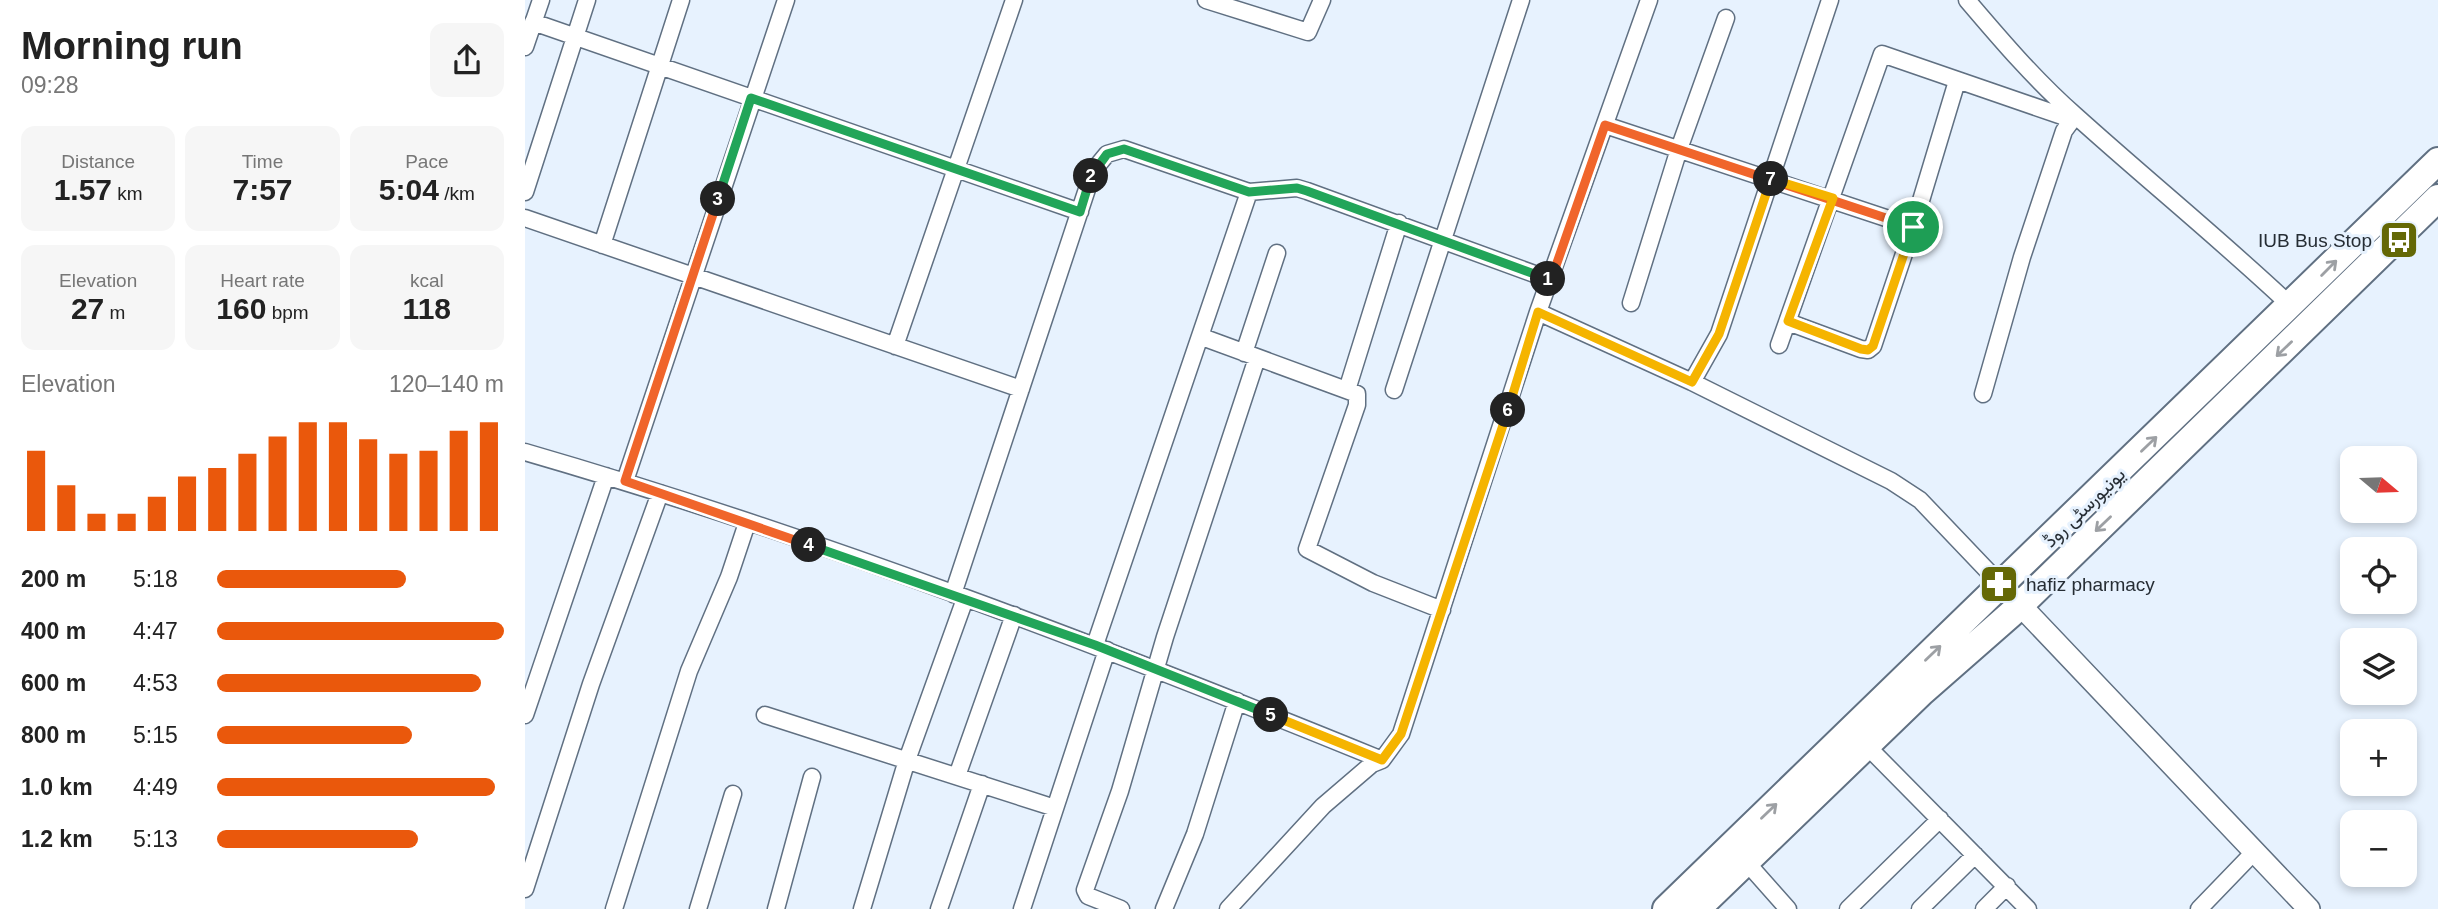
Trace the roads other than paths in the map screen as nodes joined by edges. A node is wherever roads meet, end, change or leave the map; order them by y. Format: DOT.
graph roads {
  1 [pos="541,0"];
  2 [pos="587,0"];
  3 [pos="681,0"];
  4 [pos="786,0"];
  5 [pos="1014,0"];
  6 [pos="1206,0"];
  7 [pos="1322,0"];
  8 [pos="1521,0"];
  9 [pos="1649,0"];
  10 [pos="1830,0"];
  11 [pos="1967,0"];
  12 [pos="1725,18"];
  13 [pos="533,22"];
  14 [pos="574,36"];
  15 [pos="525,47"];
  16 [pos="659,65"];
  17 [pos="1957,81"];
  18 [pos="751,98"];
  19 [pos="2072,118"];
  20 [pos="1605,125"];
  21 [pos="1679,149"];
  22 [pos="2438,161"];
  23 [pos="957,170"];
  24 [pos="1769,178"];
  25 [pos="2413,186"];
  26 [pos="525,192"];
  27 [pos="1249,192"];
  28 [pos="1833,198"];
  29 [pos="2438,198"];
  30 [pos="1080,212"];
  31 [pos="525,218"];
  32 [pos="1399,223"];
  33 [pos="1913,227"];
  34 [pos="1442,239"];
  35 [pos="602,245"];
  36 [pos="1277,253"];
  37 [pos="693,277"];
  38 [pos="1551,280"];
  39 [pos="1631,303"];
  40 [pos="2291,306"];
  41 [pos="1538,312"];
  42 [pos="1788,321"];
  43 [pos="1202,337"];
  44 [pos="1779,345"];
  45 [pos="895,346"];
  46 [pos="1251,355"];
  47 [pos="1692,382"];
  48 [pos="1021,389"];
  49 [pos="1347,390"];
  50 [pos="1394,390"];
  51 [pos="1983,394"];
  52 [pos="525,452"];
  53 [pos="607,476"];
  54 [pos="625,481"];
  55 [pos="660,493"];
  56 [pos="747,523"];
  57 [pos="959,596"];
  58 [pos="2011,596"];
  59 [pos="1442,610"];
  60 [pos="1014,615"];
  61 [pos="1101,647"];
  62 [pos="1156,669"];
  63 [pos="1237,701"];
  64 [pos="525,715"];
  65 [pos="765,715"];
  66 [pos="1860,739"];
  67 [pos="907,760"];
  68 [pos="1382,760"];
  69 [pos="957,776"];
  70 [pos="812,777"];
  71 [pos="982,784"];
  72 [pos="733,794"];
  73 [pos="1055,808"];
  74 [pos="1940,819"];
  75 [pos="2255,851"];
  76 [pos="1739,854"];
  77 [pos="1975,855"];
  78 [pos="2007,886"];
  79 [pos="525,889"];
  80 [pos="614,909"];
  81 [pos="698,909"];
  82 [pos="776,909"];
  83 [pos="862,909"];
  84 [pos="939,909"];
  85 [pos="1021,909"];
  86 [pos="1121,909"];
  87 [pos="1164,909"];
  88 [pos="1228,909"];
  89 [pos="1666,909"];
  90 [pos="1697,909"];
  91 [pos="1789,909"];
  92 [pos="1848,909"];
  93 [pos="1920,909"];
  94 [pos="1984,909"];
  95 [pos="2028,909"];
  96 [pos="2199,909"];
  97 [pos="2309,909"];
  1 -- 13 [label="street"];
  2 -- 14 [label="street"];
  3 -- 16 [label="street"];
  4 -- 18 [label="street"];
  5 -- 23 [label="street"];
  6 -- 7 [label="street"];
  8 -- 34 [label="street"];
  9 -- 20 [label="street"];
  10 -- 24 [label="street"];
  11 -- 19 [label="street"];
  12 -- 21 [label="street"];
  13 -- 14 [label="street"];
  13 -- 15 [label="street"];
  14 -- 16 [label="street"];
  14 -- 26 [label="street"];
  16 -- 18 [label="street"];
  16 -- 35 [label="street"];
  17 -- 19 [label="street"];
  17 -- 28 [label="street"];
  17 -- 33 [label="street"];
  18 -- 23 [label="street"];
  18 -- 37 [label="street"];
  19 -- 40 [label="street"];
  19 -- 51 [label="street"];
  20 -- 21 [label="street"];
  20 -- 38 [label="street"];
  21 -- 24 [label="street"];
  21 -- 39 [label="street"];
  22 -- 25 [label="highway, یونیورسٹی روڈ"];
  23 -- 30 [label="street"];
  23 -- 45 [label="street"];
  24 -- 28 [label="street"];
  24 -- 47 [label="street"];
  25 -- 29 [label="street"];
  40 -- 25 [label="highway, یونیورسٹی روڈ, one-way"];
  27 -- 30 [label="street"];
  27 -- 32 [label="street"];
  27 -- 43 [label="street"];
  28 -- 33 [label="street"];
  28 -- 42 [label="street"];
  29 -- 58 [label="highway, یونیورسٹی روڈ, one-way"];
  30 -- 48 [label="street"];
  31 -- 35 [label="street"];
  32 -- 34 [label="street"];
  32 -- 49 [label="street"];
  33 -- 42 [label="street"];
  34 -- 38 [label="street"];
  34 -- 50 [label="street"];
  35 -- 37 [label="street"];
  36 -- 46 [label="street"];
  37 -- 45 [label="street"];
  37 -- 54 [label="street"];
  38 -- 41 [label="street"];
  58 -- 40 [label="highway, یونیورسٹی روڈ, one-way"];
  41 -- 47 [label="street"];
  41 -- 59 [label="street"];
  42 -- 44 [label="street"];
  43 -- 46 [label="street"];
  43 -- 61 [label="street"];
  45 -- 48 [label="street"];
  46 -- 49 [label="street"];
  46 -- 62 [label="street"];
  47 -- 58 [label="street"];
  48 -- 57 [label="street"];
  49 -- 59 [label="street"];
  52 -- 53 [label="street"];
  53 -- 54 [label="street"];
  53 -- 64 [label="street"];
  54 -- 55 [label="street"];
  55 -- 56 [label="street"];
  55 -- 79 [label="street"];
  56 -- 57 [label="street"];
  56 -- 80 [label="street"];
  57 -- 60 [label="street"];
  57 -- 67 [label="street"];
  58 -- 66 [label="highway, یونیورسٹی روڈ"];
  58 -- 75 [label="street"];
  59 -- 68 [label="street"];
  60 -- 61 [label="street"];
  60 -- 69 [label="street"];
  61 -- 62 [label="street"];
  61 -- 73 [label="street"];
  62 -- 63 [label="street"];
  62 -- 86 [label="street"];
  63 -- 68 [label="street"];
  63 -- 87 [label="street"];
  65 -- 67 [label="street"];
  66 -- 74 [label="street"];
  66 -- 76 [label="highway, یونیورسٹی روڈ"];
  67 -- 69 [label="street"];
  67 -- 83 [label="street"];
  68 -- 88 [label="street"];
  69 -- 71 [label="street"];
  70 -- 82 [label="street"];
  71 -- 73 [label="street"];
  71 -- 84 [label="street"];
  72 -- 81 [label="street"];
  73 -- 85 [label="street"];
  74 -- 77 [label="street"];
  74 -- 92 [label="street"];
  75 -- 96 [label="street"];
  75 -- 97 [label="street"];
  76 -- 89 [label="highway, یونیورسٹی روڈ"];
  76 -- 90 [label="highway, یونیورسٹی روڈ"];
  76 -- 91 [label="street"];
  77 -- 78 [label="street"];
  77 -- 93 [label="street"];
  78 -- 94 [label="street"];
  78 -- 95 [label="street"];
}
